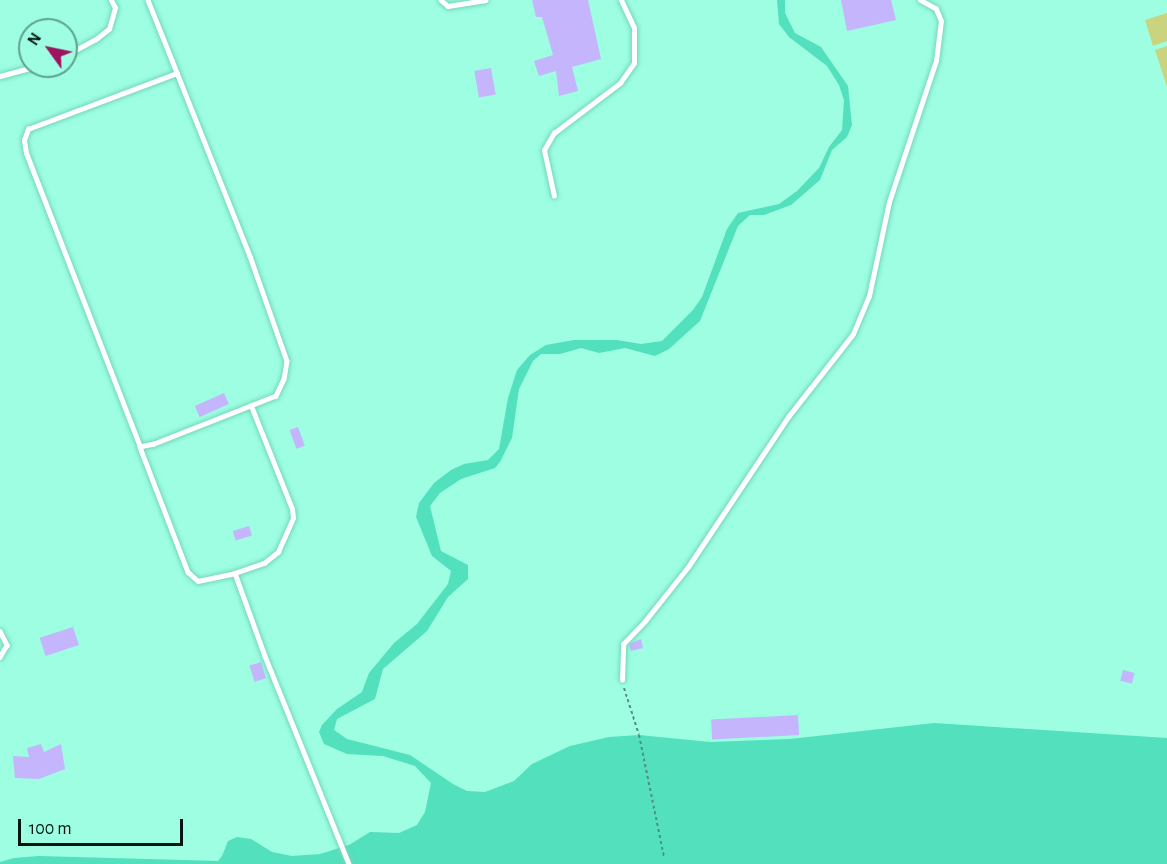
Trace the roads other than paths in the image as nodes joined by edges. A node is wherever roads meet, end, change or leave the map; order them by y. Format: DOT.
graph roads {
  1 [pos="111,0"];
  2 [pos="148,0"];
  3 [pos="441,0"];
  4 [pos="486,0"];
  5 [pos="621,0"];
  6 [pos="920,0"];
  7 [pos="78,49"];
  8 [pos="18,71"];
  9 [pos="177,73"];
  10 [pos="0,76"];
  11 [pos="554,196"];
  12 [pos="251,406"];
  13 [pos="140,447"];
  14 [pos="235,573"];
  15 [pos="0,631"];
  16 [pos="0,657"];
  17 [pos="622,680"];
  18 [pos="349,864"];
  1 -- 7 [label="lane"];
  2 -- 9 [label="lane"];
  3 -- 4 [label="lane"];
  5 -- 11 [label="lane"];
  6 -- 17 [label="lane"];
  8 -- 10 [label="lane"];
  9 -- 12 [label="lane"];
  9 -- 13 [label="lane"];
  12 -- 13 [label="lane"];
  12 -- 14 [label="lane"];
  13 -- 14 [label="lane"];
  14 -- 18 [label="lane"];
  15 -- 16 [label="lane"];
}
